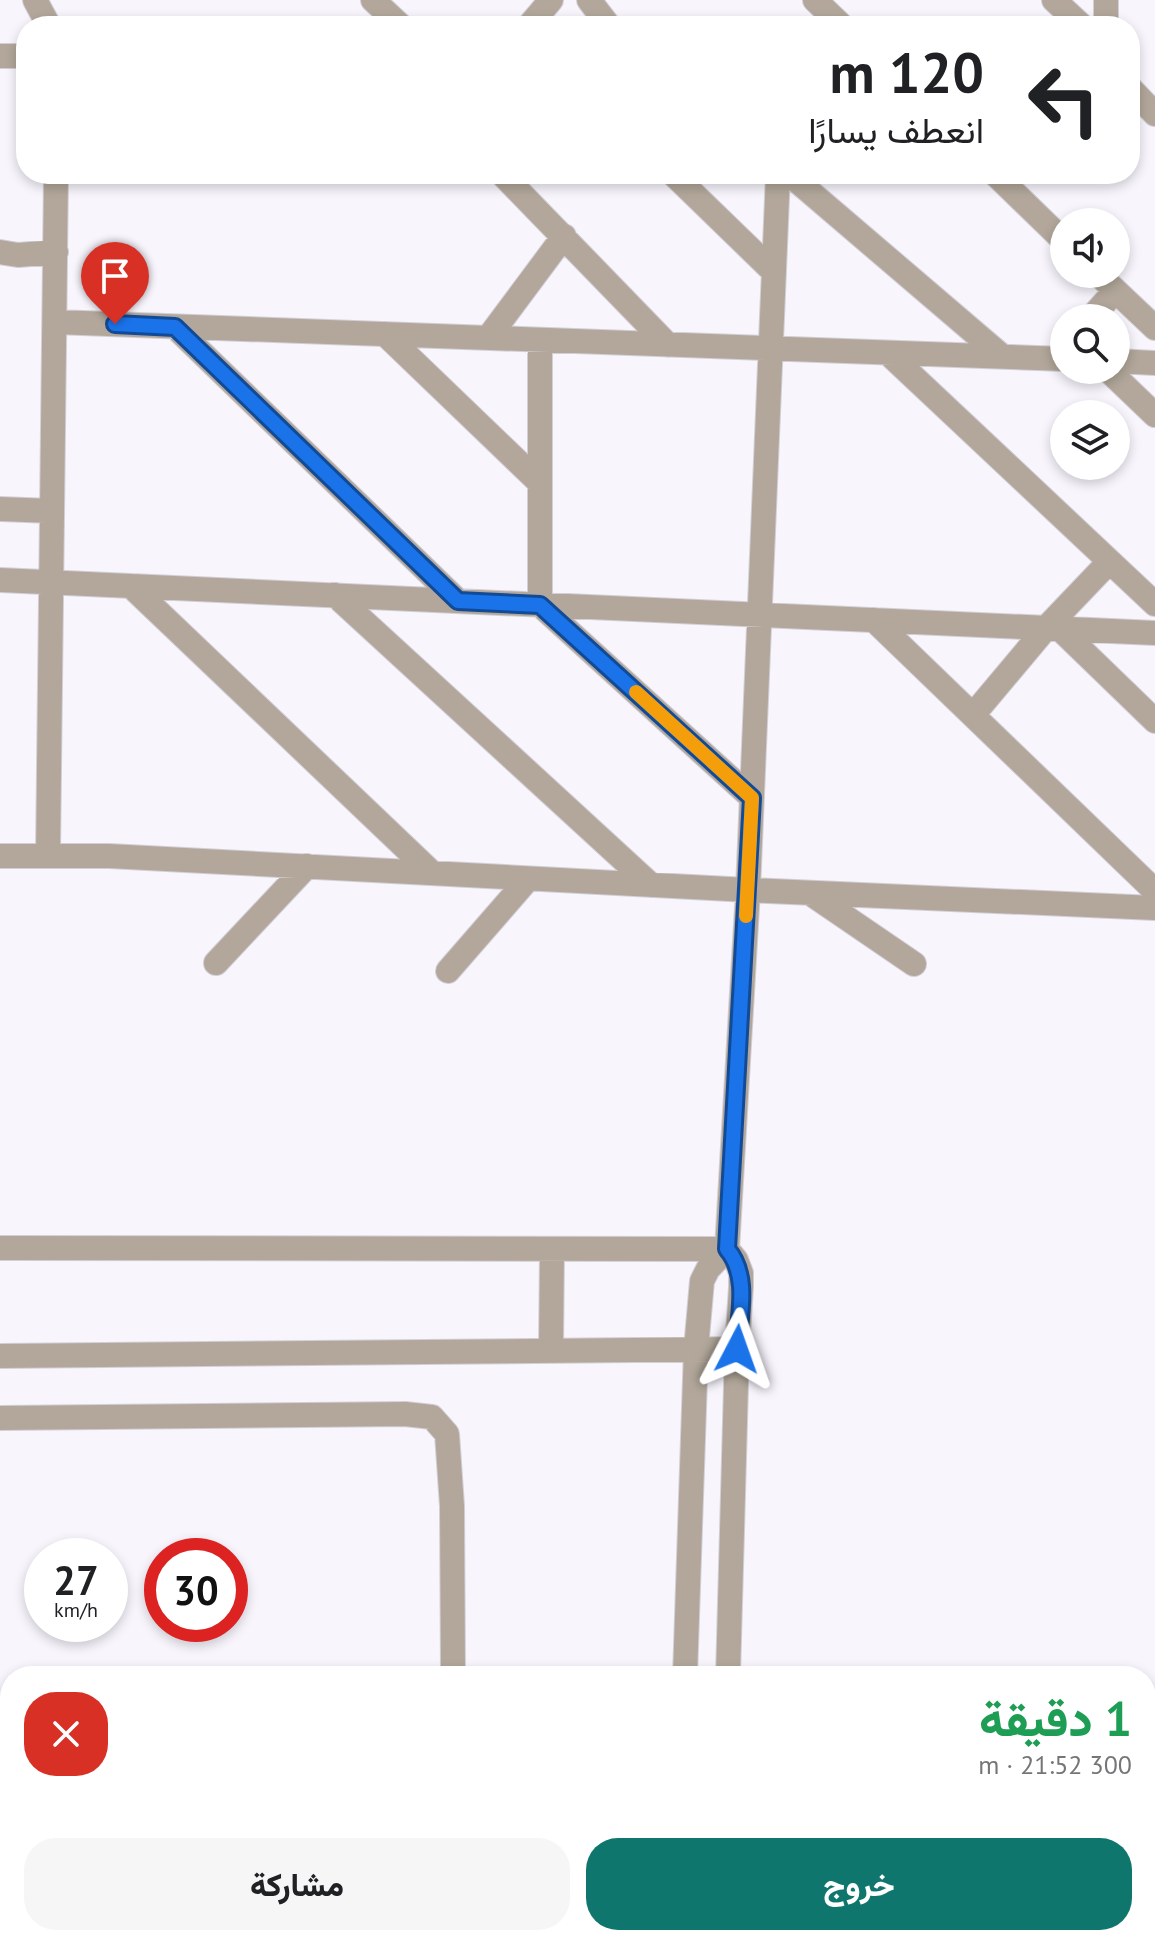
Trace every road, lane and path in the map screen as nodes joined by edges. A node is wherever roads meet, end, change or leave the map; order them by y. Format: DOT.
graph roads {
  1 [pos="373,0"];
  2 [pos="551,0"];
  3 [pos="589,0"];
  4 [pos="815,0"];
  5 [pos="1054,0"];
  6 [pos="390,16"];
  7 [pos="537,16"];
  8 [pos="601,16"];
  9 [pos="832,16"];
  10 [pos="1071,16"];
  11 [pos="1140,96"];
  12 [pos="1155,114"];
  13 [pos="56,184"];
  14 [pos="512,184"];
  15 [pos="683,184"];
  16 [pos="778,184"];
  17 [pos="801,184"];
  18 [pos="1005,184"];
  19 [pos="1050,227"];
  20 [pos="564,236"];
  21 [pos="0,252"];
  22 [pos="56,252"];
  23 [pos="774,272"];
  24 [pos="1113,288"];
  25 [pos="55,322"];
  26 [pos="175,327"];
  27 [pos="1155,328"];
  28 [pos="385,334"];
  29 [pos="488,338"];
  30 [pos="540,340"];
  31 [pos="668,345"];
  32 [pos="771,348"];
  33 [pos="888,353"];
  34 [pos="1050,355"];
  35 [pos="1003,357"];
  36 [pos="1130,362"];
  37 [pos="1155,363"];
  38 [pos="1123,384"];
  39 [pos="1155,415"];
  40 [pos="540,483"];
  41 [pos="0,509"];
  42 [pos="52,511"];
  43 [pos="1109,562"];
  44 [pos="0,580"];
  45 [pos="51,582"];
  46 [pos="131,586"];
  47 [pos="335,595"];
  48 [pos="458,601"];
  49 [pos="1155,604"];
  50 [pos="540,605"];
  51 [pos="760,614"];
  52 [pos="874,620"];
  53 [pos="1053,628"];
  54 [pos="1155,633"];
  55 [pos="973,715"];
  56 [pos="1155,721"];
  57 [pos="752,798"];
  58 [pos="48,855"];
  59 [pos="0,856"];
  60 [pos="307,866"];
  61 [pos="432,873"];
  62 [pos="528,879"];
  63 [pos="651,885"];
  64 [pos="748,890"];
  65 [pos="1155,891"];
  66 [pos="810,893"];
  67 [pos="1155,908"];
  68 [pos="216,963"];
  69 [pos="914,964"];
  70 [pos="448,971"];
  71 [pos="0,1248"];
  72 [pos="727,1249"];
  73 [pos="552,1250"];
  74 [pos="696,1349"];
  75 [pos="737,1349"];
  76 [pos="551,1351"];
  77 [pos="0,1356"];
  78 [pos="0,1418"];
  79 [pos="453,1666"];
  80 [pos="685,1666"];
  81 [pos="728,1666"];
  1 -- 6 [label="street"];
  2 -- 7 [label="street"];
  3 -- 8 [label="street"];
  4 -- 9 [label="street"];
  5 -- 10 [label="street"];
  11 -- 12 [label="street"];
  13 -- 22 [label="street"];
  14 -- 20 [label="street"];
  15 -- 23 [label="street"];
  16 -- 23 [label="street"];
  17 -- 35 [label="street"];
  18 -- 19 [label="street"];
  20 -- 29 [label="street"];
  20 -- 31 [label="street"];
  21 -- 22 [label="street"];
  22 -- 25 [label="street"];
  23 -- 32 [label="street"];
  24 -- 27 [label="street"];
  25 -- 26 [label="street"];
  25 -- 42 [label="street"];
  26 -- 28 [label="street"];
  26 -- 48 [label="street"];
  28 -- 29 [label="street"];
  28 -- 40 [label="street"];
  29 -- 30 [label="street"];
  30 -- 31 [label="street"];
  30 -- 40 [label="street"];
  31 -- 32 [label="street"];
  32 -- 33 [label="street"];
  32 -- 51 [label="street"];
  33 -- 35 [label="street"];
  33 -- 43 [label="street"];
  34 -- 35 [label="street"];
  36 -- 37 [label="street"];
  38 -- 39 [label="street"];
  40 -- 50 [label="street"];
  41 -- 42 [label="street"];
  42 -- 45 [label="street"];
  43 -- 49 [label="street"];
  43 -- 53 [label="street"];
  44 -- 45 [label="street"];
  45 -- 46 [label="street"];
  45 -- 58 [label="street"];
  46 -- 47 [label="street"];
  46 -- 61 [label="street"];
  47 -- 48 [label="street"];
  47 -- 63 [label="street"];
  48 -- 50 [label="street"];
  50 -- 51 [label="street"];
  50 -- 57 [label="street"];
  51 -- 52 [label="street"];
  51 -- 57 [label="street"];
  52 -- 53 [label="street"];
  52 -- 55 [label="street"];
  53 -- 54 [label="street"];
  53 -- 55 [label="street"];
  53 -- 56 [label="street"];
  55 -- 65 [label="street"];
  57 -- 64 [label="street"];
  58 -- 59 [label="street"];
  58 -- 60 [label="street"];
  60 -- 61 [label="street"];
  60 -- 68 [label="street"];
  61 -- 62 [label="street"];
  62 -- 63 [label="street"];
  62 -- 70 [label="street"];
  63 -- 64 [label="street"];
  64 -- 66 [label="street"];
  64 -- 72 [label="street"];
  66 -- 67 [label="street"];
  66 -- 69 [label="street"];
  71 -- 73 [label="street"];
  72 -- 73 [label="street"];
  72 -- 74 [label="street"];
  72 -- 75 [label="street"];
  73 -- 76 [label="street"];
  74 -- 75 [label="street"];
  74 -- 76 [label="street"];
  74 -- 80 [label="street"];
  75 -- 81 [label="street"];
  76 -- 77 [label="street"];
  78 -- 79 [label="street"];
}
